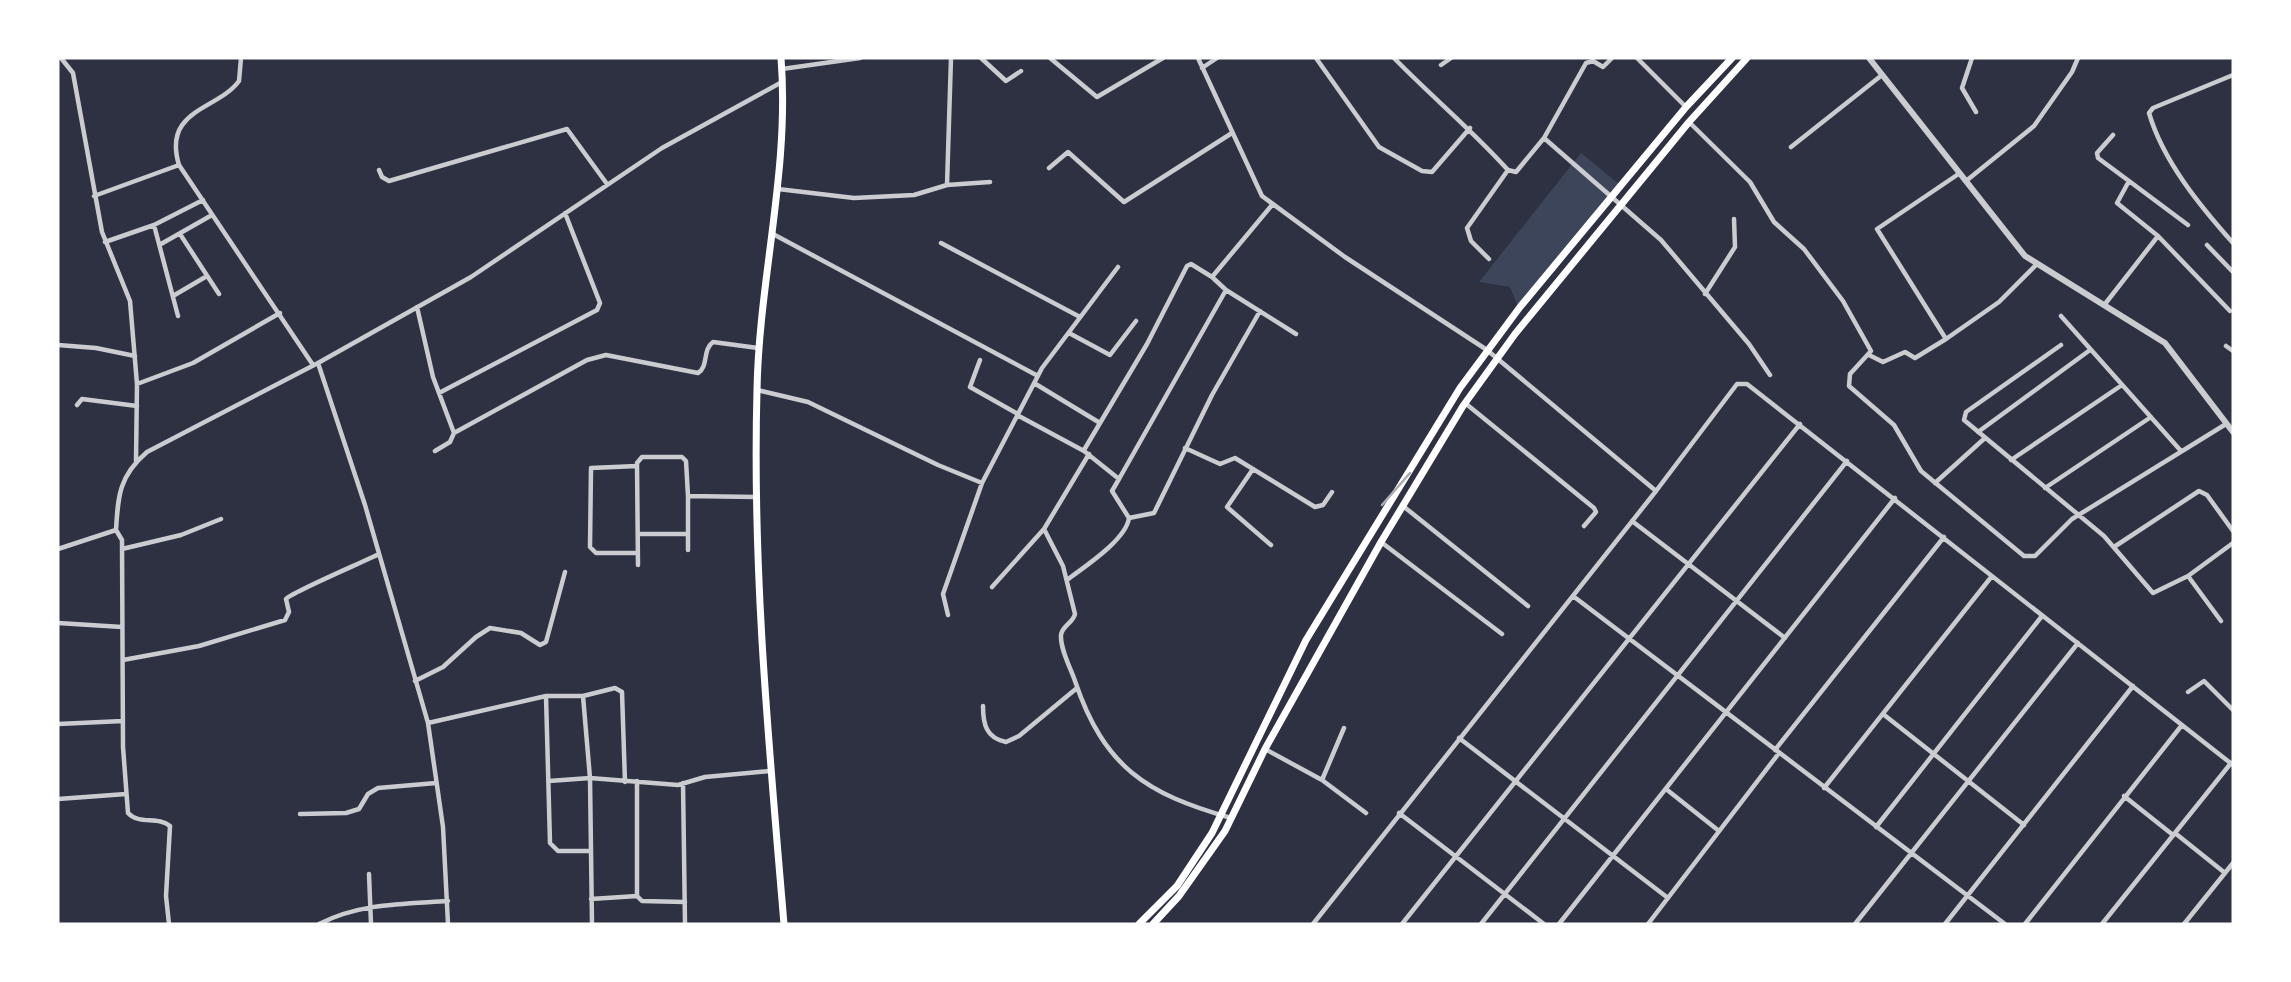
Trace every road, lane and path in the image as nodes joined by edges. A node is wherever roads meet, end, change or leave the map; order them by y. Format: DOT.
graph roads {
  1 [pos="61,58"];
  2 [pos="241,58"];
  3 [pos="782,58"];
  4 [pos="860,58"];
  5 [pos="951,58"];
  6 [pos="981,58"];
  7 [pos="1050,58"];
  8 [pos="1163,58"];
  9 [pos="1198,58"];
  10 [pos="1217,58"];
  11 [pos="1316,58"];
  12 [pos="1394,58"];
  13 [pos="1451,58"];
  14 [pos="1612,58"];
  15 [pos="1637,58"];
  16 [pos="1732,58"];
  17 [pos="1746,58"];
  18 [pos="1869,58"];
  19 [pos="1972,58"];
  20 [pos="2078,58"];
  21 [pos="1441,65"];
  22 [pos="1202,68"];
  23 [pos="782,69"];
  24 [pos="1021,71"];
  25 [pos="1883,74"];
  26 [pos="2233,75"];
  27 [pos="782,82"];
  28 [pos="1686,107"];
  29 [pos="1976,112"];
  30 [pos="1689,122"];
  31 [pos="1470,128"];
  32 [pos="1232,133"];
  33 [pos="2113,135"];
  34 [pos="1544,138"];
  35 [pos="1791,146"];
  36 [pos="179,164"];
  37 [pos="1049,168"];
  38 [pos="379,170"];
  39 [pos="1508,170"];
  40 [pos="1960,173"];
  41 [pos="1965,181"];
  42 [pos="2129,181"];
  43 [pos="990,182"];
  44 [pos="607,184"];
  45 [pos="947,185"];
  46 [pos="778,189"];
  47 [pos="94,196"];
  48 [pos="1612,198"];
  49 [pos="203,200"];
  50 [pos="1272,205"];
  51 [pos="1621,205"];
  52 [pos="565,213"];
  53 [pos="212,215"];
  54 [pos="1734,219"];
  55 [pos="154,225"];
  56 [pos="2188,225"];
  57 [pos="180,234"];
  58 [pos="773,234"];
  59 [pos="2158,236"];
  60 [pos="2232,239"];
  61 [pos="105,242"];
  62 [pos="941,243"];
  63 [pos="161,244"];
  64 [pos="2207,245"];
  65 [pos="1489,259"];
  66 [pos="2036,265"];
  67 [pos="1118,267"];
  68 [pos="2233,272"];
  69 [pos="207,276"];
  70 [pos="1212,277"];
  71 [pos="1226,290"];
  72 [pos="219,294"];
  73 [pos="1705,294"];
  74 [pos="173,296"];
  75 [pos="2105,304"];
  76 [pos="417,307"];
  77 [pos="2230,311"];
  78 [pos="1260,312"];
  79 [pos="280,313"];
  80 [pos="178,316"];
  81 [pos="2061,316"];
  82 [pos="1080,317"];
  83 [pos="1136,321"];
  84 [pos="1069,332"];
  85 [pos="1296,334"];
  86 [pos="1946,340"];
  87 [pos="58,345"];
  88 [pos="2061,345"];
  89 [pos="2226,346"];
  90 [pos="759,348"];
  91 [pos="2090,349"];
  92 [pos="1487,351"];
  93 [pos="2233,351"];
  94 [pos="1870,355"];
  95 [pos="135,356"];
  96 [pos="1496,359"];
  97 [pos="980,360"];
  98 [pos="316,364"];
  99 [pos="1770,375"];
  100 [pos="1038,376"];
  101 [pos="1034,383"];
  102 [pos="137,384"];
  103 [pos="2122,385"];
  104 [pos="757,389"];
  105 [pos="439,393"];
  106 [pos="1465,403"];
  107 [pos="77,405"];
  108 [pos="137,406"];
  109 [pos="1017,414"];
  110 [pos="2151,418"];
  111 [pos="1100,423"];
  112 [pos="1800,424"];
  113 [pos="2226,424"];
  114 [pos="1978,432"];
  115 [pos="2233,432"];
  116 [pos="454,433"];
  117 [pos="1985,439"];
  118 [pos="1185,448"];
  119 [pos="436,451"];
  120 [pos="2181,451"];
  121 [pos="1086,452"];
  122 [pos="2011,460"];
  123 [pos="136,461"];
  124 [pos="1847,461"];
  125 [pos="637,466"];
  126 [pos="1253,469"];
  127 [pos="1119,479"];
  128 [pos="982,483"];
  129 [pos="1935,483"];
  130 [pos="2045,488"];
  131 [pos="1656,491"];
  132 [pos="1332,492"];
  133 [pos="688,496"];
  134 [pos="757,497"];
  135 [pos="1895,498"];
  136 [pos="1403,506"];
  137 [pos="2079,516"];
  138 [pos="1129,517"];
  139 [pos="221,519"];
  140 [pos="1632,521"];
  141 [pos="1584,526"];
  142 [pos="1044,529"];
  143 [pos="116,530"];
  144 [pos="2233,531"];
  145 [pos="638,534"];
  146 [pos="688,534"];
  147 [pos="1944,537"];
  148 [pos="1381,542"];
  149 [pos="2233,543"];
  150 [pos="1271,545"];
  151 [pos="2114,547"];
  152 [pos="58,549"];
  153 [pos="121,549"];
  154 [pos="688,550"];
  155 [pos="638,553"];
  156 [pos="377,555"];
  157 [pos="1688,564"];
  158 [pos="638,565"];
  159 [pos="565,572"];
  160 [pos="1992,576"];
  161 [pos="2188,576"];
  162 [pos="1066,580"];
  163 [pos="992,587"];
  164 [pos="1573,596"];
  165 [pos="1737,600"];
  166 [pos="1528,606"];
  167 [pos="948,615"];
  168 [pos="2042,615"];
  169 [pos="2221,621"];
  170 [pos="58,623"];
  171 [pos="122,627"];
  172 [pos="1502,635"];
  173 [pos="1629,638"];
  174 [pos="1786,638"];
  175 [pos="2078,643"];
  176 [pos="123,660"];
  177 [pos="1678,675"];
  178 [pos="415,681"];
  179 [pos="2133,686"];
  180 [pos="1077,688"];
  181 [pos="2188,692"];
  182 [pos="546,696"];
  183 [pos="583,696"];
  184 [pos="983,706"];
  185 [pos="2233,710"];
  186 [pos="1727,713"];
  187 [pos="1883,714"];
  188 [pos="123,721"];
  189 [pos="428,723"];
  190 [pos="58,724"];
  191 [pos="2182,725"];
  192 [pos="1344,729"];
  193 [pos="1459,738"];
  194 [pos="1265,749"];
  195 [pos="1777,752"];
  196 [pos="1934,753"];
  197 [pos="2232,764"];
  198 [pos="772,771"];
  199 [pos="590,778"];
  200 [pos="1322,780"];
  201 [pos="549,781"];
  202 [pos="1515,781"];
  203 [pos="625,782"];
  204 [pos="637,782"];
  205 [pos="436,783"];
  206 [pos="683,783"];
  207 [pos="1968,783"];
  208 [pos="1824,788"];
  209 [pos="1666,789"];
  210 [pos="126,794"];
  211 [pos="2124,796"];
  212 [pos="58,799"];
  213 [pos="1366,813"];
  214 [pos="1399,813"];
  215 [pos="300,814"];
  216 [pos="1221,816"];
  217 [pos="1232,819"];
  218 [pos="1564,820"];
  219 [pos="2024,825"];
  220 [pos="1876,827"];
  221 [pos="1719,831"];
  222 [pos="2174,834"];
  223 [pos="589,850"];
  224 [pos="1912,854"];
  225 [pos="1455,856"];
  226 [pos="1613,856"];
  227 [pos="2233,863"];
  228 [pos="2225,873"];
  229 [pos="369,874"];
  230 [pos="1505,894"];
  231 [pos="637,895"];
  232 [pos="1968,896"];
  233 [pos="1668,898"];
  234 [pos="591,899"];
  235 [pos="448,901"];
  236 [pos="685,902"];
  237 [pos="370,906"];
  238 [pos="169,924"];
  239 [pos="319,924"];
  240 [pos="371,924"];
  241 [pos="448,924"];
  242 [pos="592,924"];
  243 [pos="685,924"];
  244 [pos="784,924"];
  245 [pos="1139,924"];
  246 [pos="1153,924"];
  247 [pos="1313,924"];
  248 [pos="1402,924"];
  249 [pos="1481,924"];
  250 [pos="1544,924"];
  251 [pos="1559,924"];
  252 [pos="1648,924"];
  253 [pos="1855,924"];
  254 [pos="1945,924"];
  255 [pos="2005,924"];
  256 [pos="2025,924"];
  257 [pos="2102,924"];
  258 [pos="2184,924"];
  1 -- 47 [label="street"];
  2 -- 36 [label="street"];
  3 -- 23 [label="main road"];
  4 -- 23 [label="street"];
  5 -- 45 [label="street"];
  6 -- 24 [label="street"];
  7 -- 8 [label="street"];
  9 -- 22 [label="street"];
  10 -- 22 [label="street"];
  11 -- 31 [label="street"];
  12 -- 31 [label="street"];
  13 -- 21 [label="street"];
  14 -- 34 [label="street"];
  15 -- 28 [label="street"];
  16 -- 28 [label="main road"];
  17 -- 30 [label="main road"];
  18 -- 25 [label="street"];
  19 -- 29 [label="street"];
  20 -- 41 [label="street"];
  22 -- 32 [label="street"];
  23 -- 27 [label="main road"];
  25 -- 35 [label="street"];
  25 -- 40 [label="street"];
  26 -- 60 [label="street"];
  27 -- 44 [label="street"];
  27 -- 46 [label="main road"];
  28 -- 48 [label="main road"];
  30 -- 51 [label="main road"];
  30 -- 94 [label="street"];
  31 -- 39 [label="street"];
  32 -- 37 [label="street"];
  32 -- 50 [label="street"];
  33 -- 42 [label="street"];
  34 -- 39 [label="street"];
  34 -- 48 [label="street"];
  36 -- 47 [label="street"];
  36 -- 49 [label="street"];
  38 -- 44 [label="street"];
  39 -- 65 [label="street"];
  40 -- 41 [label="street"];
  40 -- 86 [label="street"];
  41 -- 66 [label="street"];
  42 -- 56 [label="street"];
  42 -- 59 [label="street"];
  43 -- 45 [label="street"];
  44 -- 52 [label="street"];
  45 -- 46 [label="street"];
  46 -- 58 [label="main road"];
  47 -- 61 [label="street"];
  48 -- 51 [label="street"];
  48 -- 92 [label="main road"];
  49 -- 53 [label="street"];
  49 -- 55 [label="street"];
  50 -- 70 [label="street"];
  50 -- 92 [label="street"];
  51 -- 73 [label="street"];
  51 -- 96 [label="main road"];
  52 -- 76 [label="street"];
  52 -- 105 [label="street"];
  53 -- 57 [label="street"];
  53 -- 79 [label="street"];
  54 -- 73 [label="street"];
  55 -- 61 [label="street"];
  55 -- 63 [label="street"];
  57 -- 63 [label="street"];
  57 -- 69 [label="street"];
  58 -- 90 [label="main road"];
  58 -- 100 [label="street"];
  59 -- 75 [label="street"];
  59 -- 77 [label="street"];
  61 -- 95 [label="street"];
  62 -- 82 [label="street"];
  63 -- 74 [label="street"];
  64 -- 68 [label="street"];
  66 -- 75 [label="street"];
  66 -- 86 [label="street"];
  67 -- 82 [label="street"];
  69 -- 72 [label="street"];
  69 -- 74 [label="street"];
  70 -- 71 [label="street"];
  70 -- 111 [label="street"];
  71 -- 78 [label="street"];
  71 -- 127 [label="street"];
  73 -- 99 [label="street"];
  74 -- 80 [label="street"];
  75 -- 113 [label="street"];
  76 -- 98 [label="street"];
  76 -- 105 [label="street"];
  78 -- 85 [label="street"];
  78 -- 118 [label="street"];
  79 -- 98 [label="street"];
  79 -- 102 [label="street"];
  81 -- 91 [label="street"];
  82 -- 84 [label="street"];
  83 -- 84 [label="street"];
  84 -- 100 [label="street"];
  86 -- 94 [label="street"];
  87 -- 95 [label="street"];
  88 -- 114 [label="street"];
  89 -- 93 [label="street"];
  90 -- 104 [label="main road"];
  90 -- 116 [label="street"];
  91 -- 103 [label="street"];
  91 -- 114 [label="street"];
  92 -- 96 [label="street"];
  92 -- 216 [label="main road"];
  94 -- 129 [label="street"];
  95 -- 102 [label="street"];
  96 -- 106 [label="main road"];
  96 -- 131 [label="street"];
  97 -- 109 [label="street"];
  98 -- 123 [label="street"];
  98 -- 156 [label="street"];
  100 -- 101 [label="street"];
  101 -- 109 [label="street"];
  101 -- 111 [label="street"];
  102 -- 108 [label="street"];
  103 -- 110 [label="street"];
  103 -- 122 [label="street"];
  104 -- 128 [label="street"];
  104 -- 134 [label="main road"];
  105 -- 116 [label="street"];
  106 -- 136 [label="main road"];
  106 -- 141 [label="street"];
  107 -- 108 [label="street"];
  108 -- 123 [label="street"];
  109 -- 121 [label="street"];
  109 -- 128 [label="street"];
  110 -- 120 [label="street"];
  110 -- 130 [label="street"];
  111 -- 121 [label="street"];
  112 -- 124 [label="street"];
  112 -- 131 [label="street"];
  112 -- 157 [label="street"];
  113 -- 115 [label="street"];
  113 -- 120 [label="street"];
  114 -- 117 [label="street"];
  116 -- 119 [label="street"];
  117 -- 122 [label="street"];
  117 -- 129 [label="street"];
  118 -- 126 [label="street"];
  118 -- 138 [label="street"];
  120 -- 137 [label="street"];
  121 -- 127 [label="street"];
  121 -- 142 [label="street"];
  122 -- 130 [label="street"];
  123 -- 143 [label="street"];
  124 -- 135 [label="street"];
  124 -- 165 [label="street"];
  125 -- 133 [label="street"];
  125 -- 145 [label="street"];
  125 -- 155 [label="street"];
  126 -- 132 [label="street"];
  126 -- 150 [label="street"];
  127 -- 138 [label="street"];
  128 -- 167 [label="street"];
  129 -- 137 [label="street"];
  130 -- 137 [label="street"];
  131 -- 140 [label="street"];
  133 -- 134 [label="street"];
  133 -- 146 [label="street"];
  134 -- 198 [label="main road"];
  135 -- 147 [label="street"];
  135 -- 174 [label="street"];
  136 -- 148 [label="main road"];
  136 -- 166 [label="street"];
  137 -- 151 [label="street"];
  138 -- 162 [label="street"];
  139 -- 153 [label="street"];
  140 -- 157 [label="street"];
  140 -- 164 [label="street"];
  142 -- 162 [label="street"];
  142 -- 163 [label="street"];
  143 -- 152 [label="street"];
  143 -- 153 [label="street"];
  144 -- 151 [label="street"];
  145 -- 146 [label="street"];
  145 -- 155 [label="street"];
  146 -- 154 [label="street"];
  147 -- 160 [label="street"];
  147 -- 195 [label="street"];
  148 -- 172 [label="street"];
  148 -- 194 [label="main road"];
  149 -- 161 [label="street"];
  151 -- 161 [label="street"];
  153 -- 171 [label="street"];
  155 -- 158 [label="street"];
  156 -- 176 [label="street"];
  156 -- 178 [label="street"];
  157 -- 165 [label="street"];
  157 -- 173 [label="street"];
  159 -- 178 [label="street"];
  160 -- 168 [label="street"];
  160 -- 187 [label="street"];
  161 -- 169 [label="street"];
  162 -- 180 [label="street"];
  164 -- 173 [label="street"];
  164 -- 193 [label="street"];
  165 -- 174 [label="street"];
  165 -- 177 [label="street"];
  168 -- 175 [label="street"];
  168 -- 196 [label="street"];
  170 -- 171 [label="street"];
  171 -- 176 [label="street"];
  173 -- 177 [label="street"];
  173 -- 202 [label="street"];
  174 -- 186 [label="street"];
  175 -- 179 [label="street"];
  175 -- 207 [label="street"];
  176 -- 188 [label="street"];
  177 -- 186 [label="street"];
  177 -- 218 [label="street"];
  178 -- 189 [label="street"];
  179 -- 191 [label="street"];
  179 -- 219 [label="street"];
  180 -- 184 [label="street"];
  180 -- 216 [label="street"];
  181 -- 185 [label="street"];
  182 -- 183 [label="street"];
  182 -- 189 [label="street"];
  182 -- 201 [label="street"];
  183 -- 199 [label="street"];
  183 -- 203 [label="street"];
  186 -- 195 [label="street"];
  186 -- 209 [label="street"];
  187 -- 196 [label="street"];
  187 -- 208 [label="street"];
  188 -- 190 [label="street"];
  188 -- 210 [label="street"];
  189 -- 205 [label="street"];
  191 -- 197 [label="street"];
  191 -- 211 [label="street"];
  192 -- 200 [label="street"];
  193 -- 202 [label="street"];
  193 -- 214 [label="street"];
  194 -- 200 [label="street"];
  194 -- 217 [label="main road"];
  195 -- 208 [label="street"];
  195 -- 221 [label="street"];
  196 -- 207 [label="street"];
  196 -- 220 [label="street"];
  197 -- 222 [label="street"];
  198 -- 206 [label="street"];
  198 -- 244 [label="main road"];
  199 -- 201 [label="street"];
  199 -- 203 [label="street"];
  199 -- 223 [label="street"];
  200 -- 213 [label="street"];
  201 -- 223 [label="street"];
  202 -- 218 [label="street"];
  202 -- 225 [label="street"];
  203 -- 204 [label="street"];
  204 -- 206 [label="street"];
  204 -- 231 [label="street"];
  205 -- 215 [label="street"];
  205 -- 235 [label="street"];
  206 -- 236 [label="street"];
  207 -- 219 [label="street"];
  207 -- 224 [label="street"];
  208 -- 220 [label="street"];
  209 -- 221 [label="street"];
  209 -- 226 [label="street"];
  210 -- 212 [label="street"];
  210 -- 238 [label="street"];
  211 -- 222 [label="street"];
  211 -- 256 [label="street"];
  214 -- 225 [label="street"];
  214 -- 247 [label="street"];
  216 -- 217 [label="street"];
  216 -- 245 [label="main road"];
  217 -- 246 [label="main road"];
  218 -- 226 [label="street"];
  218 -- 230 [label="street"];
  219 -- 232 [label="street"];
  220 -- 224 [label="street"];
  221 -- 233 [label="street"];
  222 -- 228 [label="street"];
  222 -- 257 [label="street"];
  223 -- 234 [label="street"];
  224 -- 232 [label="street"];
  224 -- 253 [label="street"];
  225 -- 230 [label="street"];
  225 -- 248 [label="street"];
  226 -- 233 [label="street"];
  226 -- 251 [label="street"];
  227 -- 228 [label="street"];
  228 -- 258 [label="street"];
  229 -- 237 [label="street"];
  230 -- 249 [label="street"];
  230 -- 250 [label="street"];
  231 -- 234 [label="street"];
  231 -- 236 [label="street"];
  232 -- 254 [label="street"];
  232 -- 255 [label="street"];
  233 -- 252 [label="street"];
  234 -- 242 [label="street"];
  235 -- 237 [label="street"];
  235 -- 241 [label="street"];
  236 -- 243 [label="street"];
  237 -- 239 [label="street"];
  237 -- 240 [label="street"];
}
